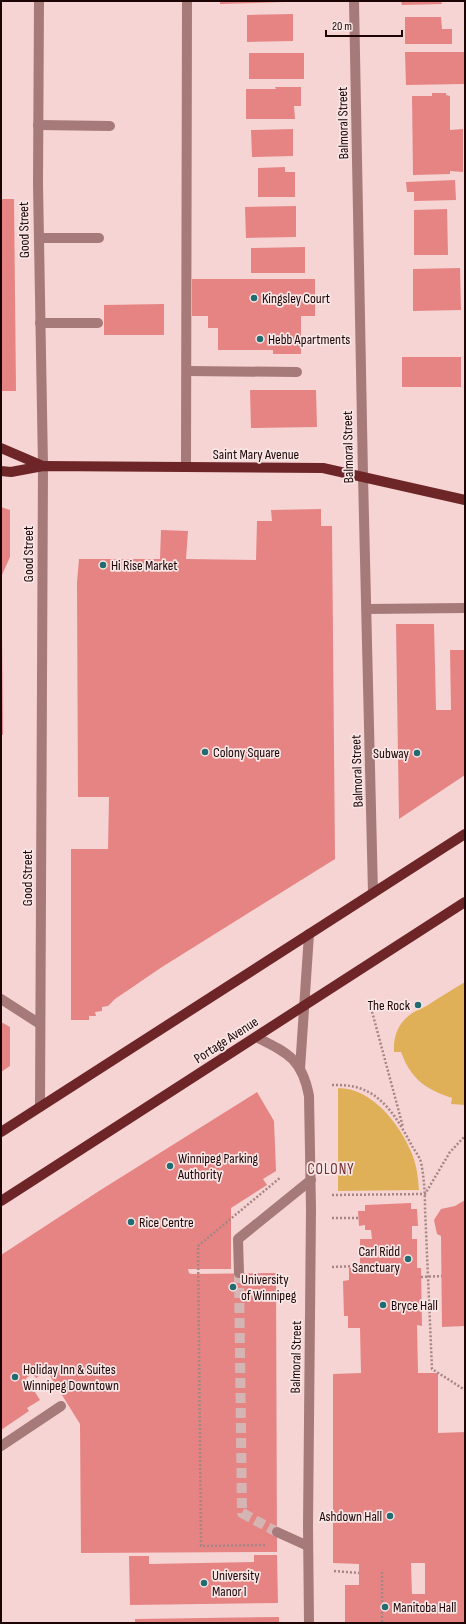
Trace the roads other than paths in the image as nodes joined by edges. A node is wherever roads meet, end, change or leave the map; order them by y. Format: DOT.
graph roads {
  1 [pos="39,1"];
  2 [pos="187,1"];
  3 [pos="354,1"];
  4 [pos="38,125"];
  5 [pos="110,126"];
  6 [pos="39,238"];
  7 [pos="99,238"];
  8 [pos="40,323"];
  9 [pos="98,323"];
  10 [pos="187,372"];
  11 [pos="297,372"];
  12 [pos="1,448"];
  13 [pos="43,466"];
  14 [pos="186,467"];
  15 [pos="1,471"];
  16 [pos="363,476"];
  17 [pos="465,500"];
  18 [pos="465,608"];
  19 [pos="366,609"];
  20 [pos="465,834"];
  21 [pos="374,893"];
  22 [pos="465,902"];
  23 [pos="309,934"];
  24 [pos="1,999"];
  25 [pos="305,1006"];
  26 [pos="40,1024"];
  27 [pos="256,1037"];
  28 [pos="300,1069"];
  29 [pos="40,1107"];
  30 [pos="1,1132"];
  31 [pos="311,1180"];
  32 [pos="1,1201"];
  33 [pos="239,1273"];
  34 [pos="61,1406"];
  35 [pos="1,1446"];
  36 [pos="277,1532"];
  37 [pos="308,1546"];
  38 [pos="309,1623"];
  1 -- 4 [label="street, Good Street"];
  2 -- 10 [label="street"];
  3 -- 16 [label="street, Balmoral Street"];
  4 -- 5 [label="street"];
  4 -- 6 [label="street, Good Street"];
  6 -- 7 [label="street"];
  6 -- 8 [label="street, Good Street"];
  8 -- 9 [label="street"];
  8 -- 13 [label="street, Good Street"];
  10 -- 11 [label="street"];
  10 -- 14 [label="street"];
  12 -- 13 [label="main road, Saint Mary Avenue"];
  13 -- 14 [label="main road, Saint Mary Avenue"];
  13 -- 15 [label="main road, Saint Mary Avenue"];
  13 -- 26 [label="street, Good Street"];
  14 -- 16 [label="main road, Saint Mary Avenue"];
  16 -- 17 [label="main road, Saint Mary Avenue"];
  16 -- 19 [label="street, Balmoral Street"];
  18 -- 19 [label="street"];
  19 -- 21 [label="street, Balmoral Street"];
  20 -- 21 [label="main road"];
  21 -- 23 [label="main road"];
  22 -- 25 [label="main road, Portage Avenue"];
  23 -- 25 [label="street, Balmoral Street"];
  23 -- 29 [label="main road"];
  24 -- 26 [label="street"];
  25 -- 27 [label="main road, Portage Avenue"];
  25 -- 28 [label="street, Balmoral Street"];
  26 -- 29 [label="street, Good Street"];
  27 -- 28 [label="street, Balmoral Street"];
  27 -- 32 [label="main road, Portage Avenue"];
  28 -- 31 [label="street, Balmoral Street"];
  29 -- 30 [label="main road"];
  31 -- 33 [label="street"];
  31 -- 37 [label="street, Balmoral Street"];
  34 -- 35 [label="street"];
  36 -- 37 [label="street"];
  37 -- 38 [label="street, Balmoral Street"];
}
